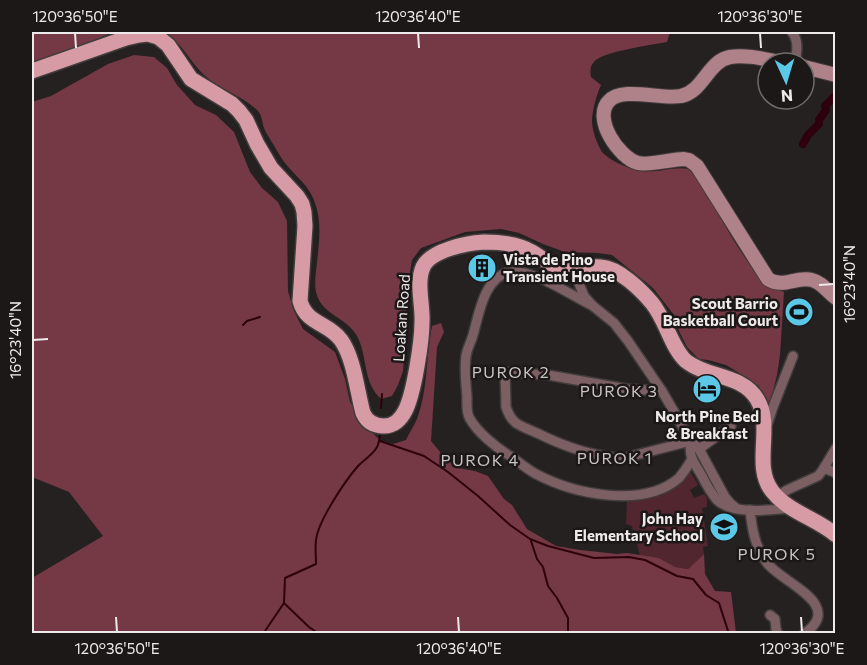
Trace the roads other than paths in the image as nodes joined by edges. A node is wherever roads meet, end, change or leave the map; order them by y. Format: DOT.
graph roads {
  1 [pos="792,32"];
  2 [pos="796,51"];
  3 [pos="756,58"];
  4 [pos="816,70"];
  5 [pos="32,72"];
  6 [pos="836,75"];
  7 [pos="571,270"];
  8 [pos="836,298"];
  9 [pos="593,306"];
  10 [pos="793,356"];
  11 [pos="662,391"];
  12 [pos="731,426"];
  13 [pos="764,433"];
  14 [pos="691,441"];
  15 [pos="836,448"];
  16 [pos="699,449"];
  17 [pos="692,459"];
  18 [pos="824,468"];
  19 [pos="836,473"];
  20 [pos="777,497"];
  21 [pos="736,508"];
  22 [pos="791,508"];
  23 [pos="750,510"];
  24 [pos="836,535"];
  25 [pos="770,615"];
  26 [pos="778,633"];
  27 [pos="804,633"];
  1 -- 2 [label="street"];
  3 -- 8 [label="street"];
  4 -- 6 [label="street"];
  5 -- 7 [label="main road, Loakan Road"];
  7 -- 9 [label="street"];
  7 -- 13 [label="main road, Loakan Road"];
  9 -- 11 [label="street"];
  9 -- 17 [label="street"];
  10 -- 13 [label="street"];
  11 -- 14 [label="street"];
  11 -- 14 [label="street"];
  12 -- 16 [label="street"];
  13 -- 20 [label="main road, Loakan Road"];
  14 -- 16 [label="street"];
  14 -- 17 [label="street"];
  15 -- 18 [label="street"];
  16 -- 21 [label="street"];
  17 -- 21 [label="street"];
  18 -- 19 [label="street"];
  18 -- 20 [label="street"];
  20 -- 22 [label="main road, Loakan Road"];
  21 -- 23 [label="street"];
  22 -- 23 [label="street"];
  22 -- 24 [label="main road, Loakan Road"];
  23 -- 27 [label="street"];
  25 -- 26 [label="street"];
}
